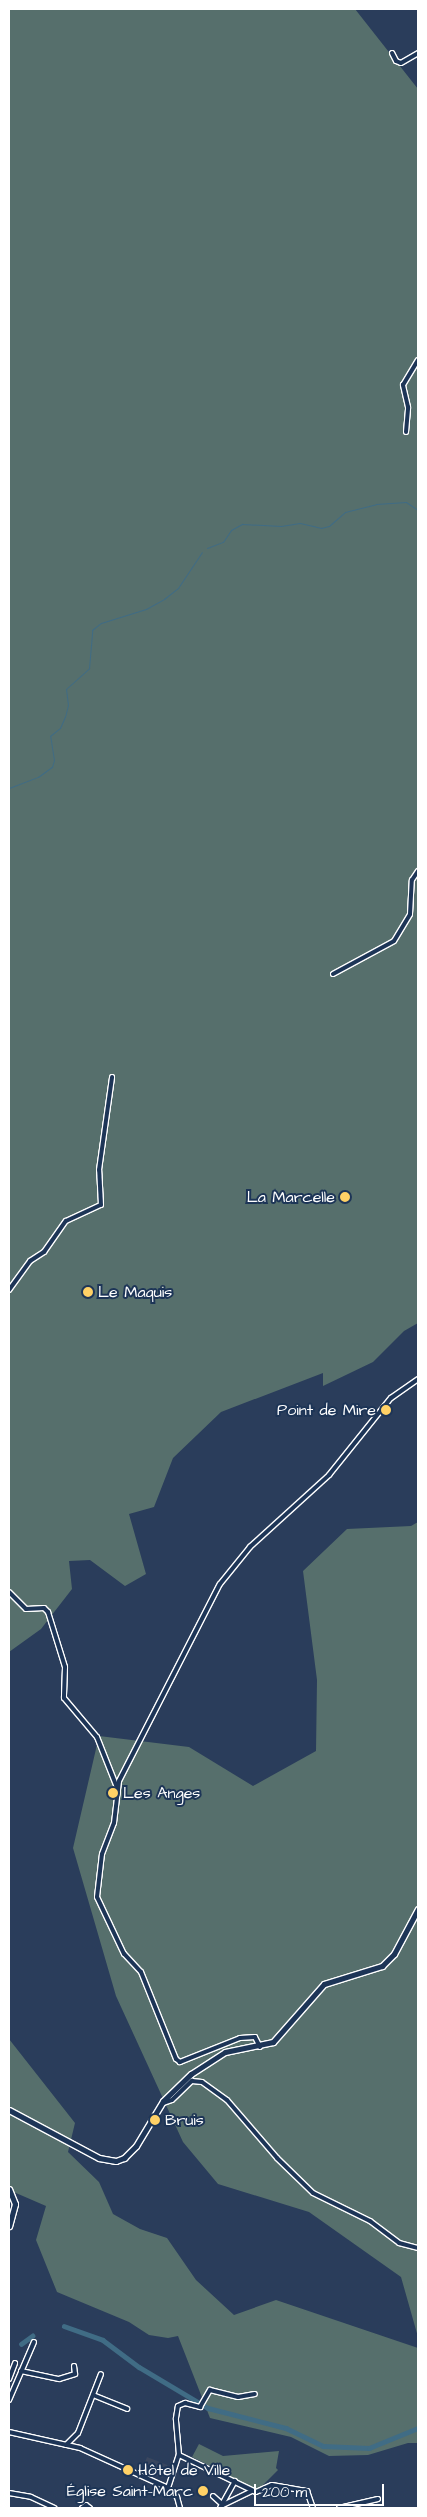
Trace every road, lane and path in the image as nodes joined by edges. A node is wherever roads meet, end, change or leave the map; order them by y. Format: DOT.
graph roads {
  1 [pos="392,53"];
  2 [pos="418,53"];
  3 [pos="418,360"];
  4 [pos="406,432"];
  5 [pos="418,871"];
  6 [pos="333,974"];
  7 [pos="112,1077"];
  8 [pos="9,1290"];
  9 [pos="418,1379"];
  10 [pos="9,1592"];
  11 [pos="118,1790"];
  12 [pos="418,1909"];
  13 [pos="260,2047"];
  14 [pos="160,2104"];
  15 [pos="9,2110"];
  16 [pos="9,2189"];
  17 [pos="9,2226"];
  18 [pos="418,2248"];
  19 [pos="34,2342"];
  20 [pos="15,2363"];
  21 [pos="74,2366"];
  22 [pos="21,2371"];
  23 [pos="102,2374"];
  24 [pos="9,2380"];
  25 [pos="255,2394"];
  26 [pos="92,2395"];
  27 [pos="9,2400"];
  28 [pos="127,2409"];
  29 [pos="9,2432"];
  30 [pos="66,2445"];
  31 [pos="180,2455"];
  32 [pos="233,2480"];
  33 [pos="168,2488"];
  34 [pos="252,2491"];
  35 [pos="9,2493"];
  36 [pos="213,2496"];
  37 [pos="378,2499"];
  38 [pos="222,2506"];
  39 [pos="55,2508"];
  40 [pos="82,2508"];
  41 [pos="90,2508"];
  42 [pos="180,2508"];
  43 [pos="313,2508"];
  44 [pos="338,2508"];
  1 -- 2 [label="street"];
  3 -- 4 [label="street"];
  5 -- 6 [label="street"];
  7 -- 8 [label="street"];
  9 -- 11 [label="street"];
  10 -- 11 [label="street"];
  11 -- 13 [label="street"];
  12 -- 13 [label="street"];
  13 -- 14 [label="street"];
  14 -- 15 [label="street"];
  14 -- 18 [label="street"];
  16 -- 17 [label="street"];
  19 -- 22 [label="street"];
  20 -- 24 [label="street"];
  21 -- 22 [label="street"];
  22 -- 27 [label="street"];
  23 -- 26 [label="street"];
  25 -- 31 [label="street"];
  26 -- 28 [label="street"];
  26 -- 30 [label="street"];
  29 -- 30 [label="street"];
  30 -- 33 [label="street"];
  31 -- 32 [label="street"];
  31 -- 33 [label="street"];
  32 -- 34 [label="street"];
  32 -- 38 [label="street"];
  33 -- 42 [label="street"];
  34 -- 38 [label="street"];
  34 -- 43 [label="street"];
  35 -- 39 [label="street"];
  36 -- 38 [label="street"];
  37 -- 44 [label="street"];
  40 -- 41 [label="street"];
}
